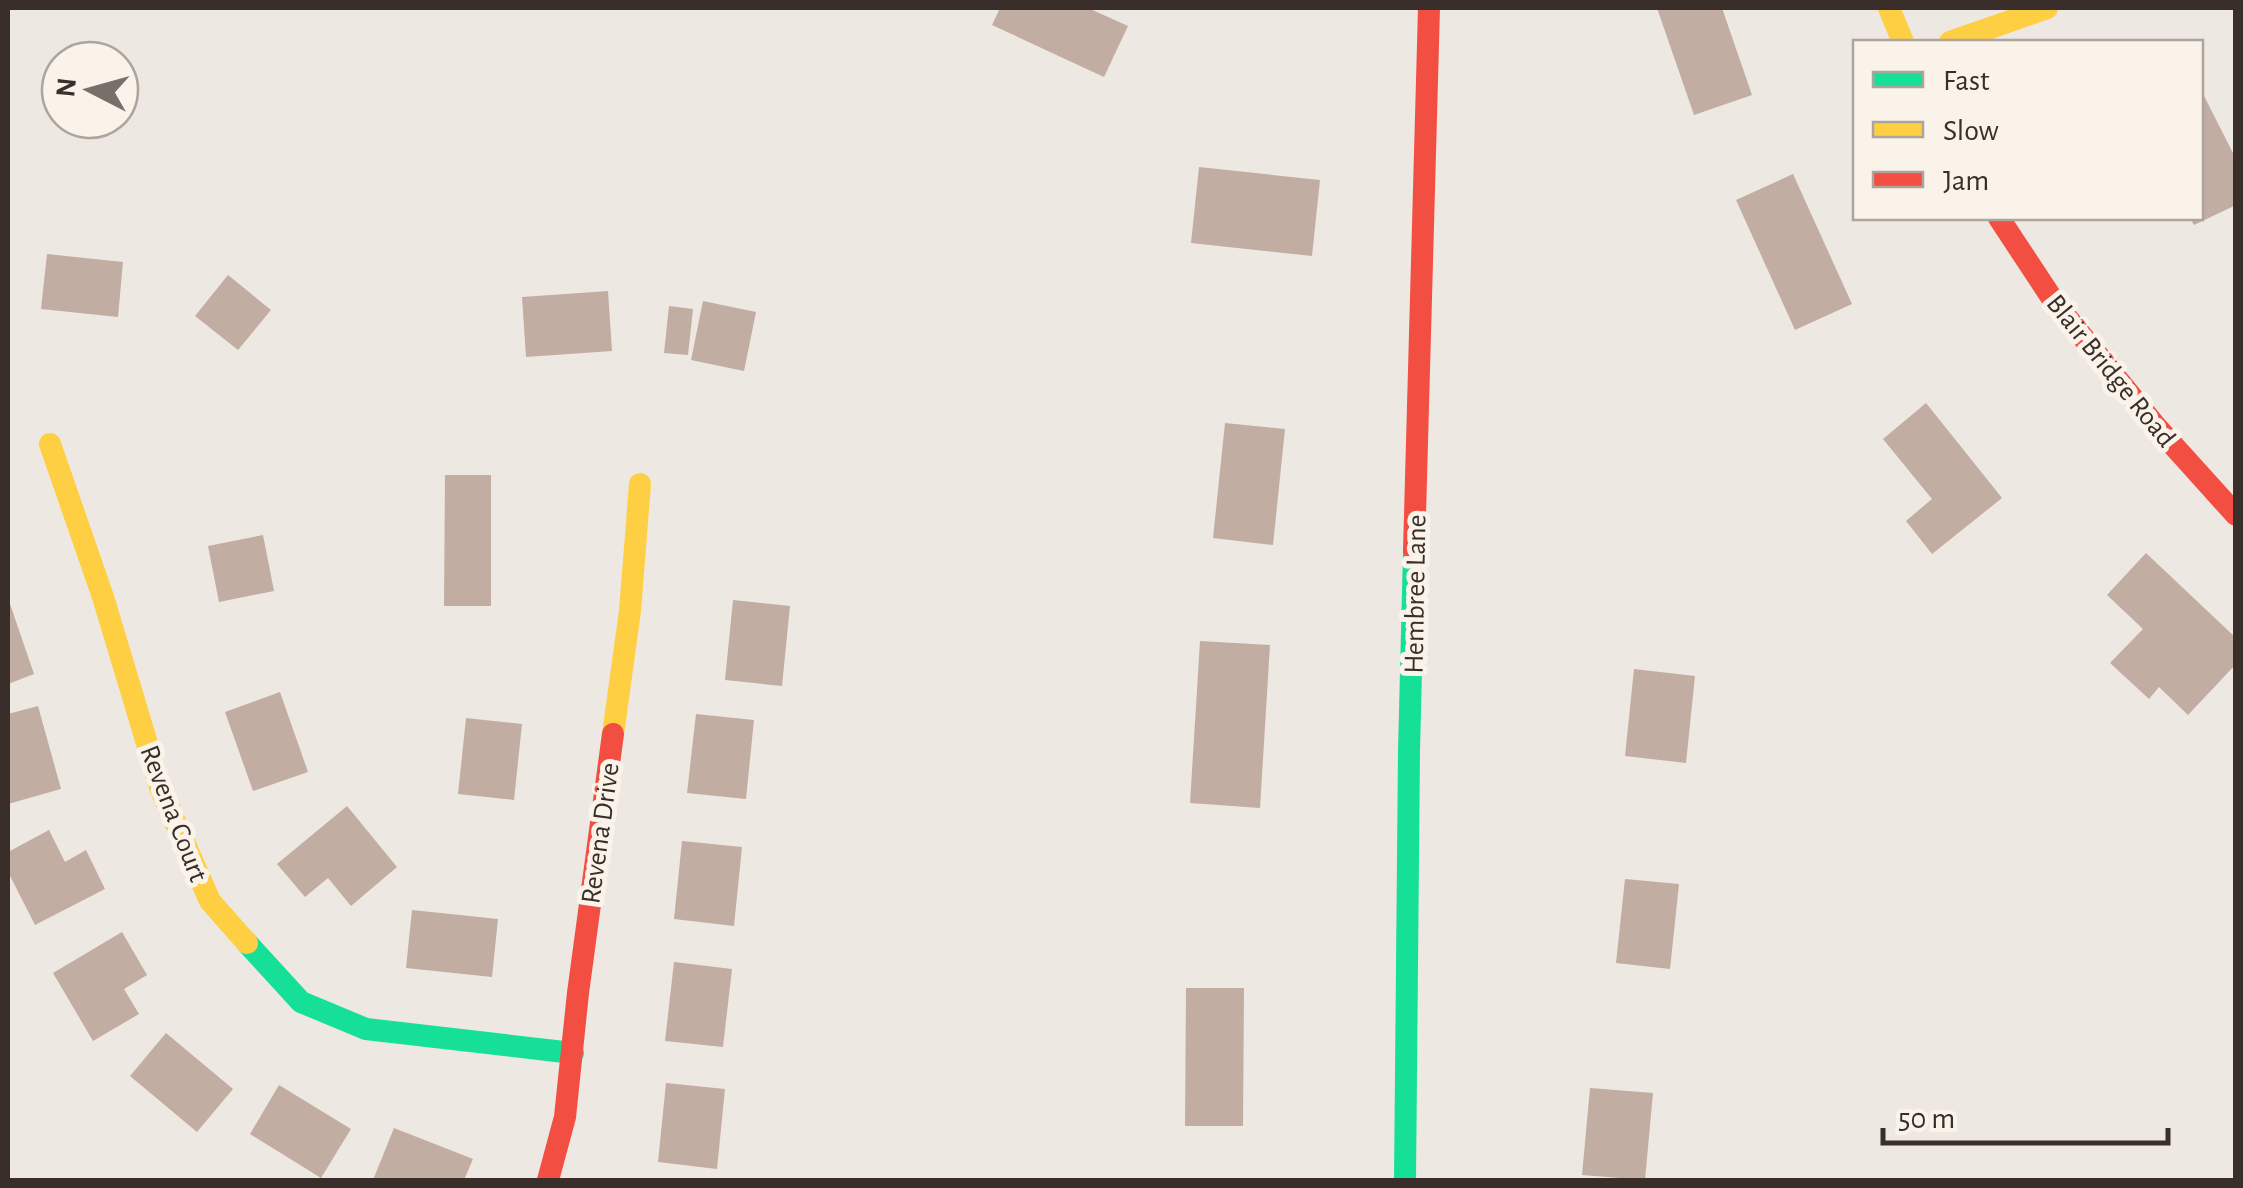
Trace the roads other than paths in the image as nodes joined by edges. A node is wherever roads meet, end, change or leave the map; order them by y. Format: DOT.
graph roads {
  1 [pos="1428,8"];
  2 [pos="1890,8"];
  3 [pos="2047,8"];
  4 [pos="1902,40"];
  5 [pos="1956,40"];
  6 [pos="2000,220"];
  7 [pos="50,444"];
  8 [pos="640,484"];
  9 [pos="2236,515"];
  10 [pos="572,1053"];
  11 [pos="548,1180"];
  12 [pos="1405,1180"];
  1 -- 12 [label="street, Hembree Lane"];
  2 -- 4 [label="street"];
  3 -- 5 [label="street"];
  6 -- 9 [label="street, Blair Bridge Road"];
  7 -- 10 [label="street, Revena Court"];
  8 -- 10 [label="street, Revena Drive"];
  10 -- 11 [label="street, Revena Drive"];
}
